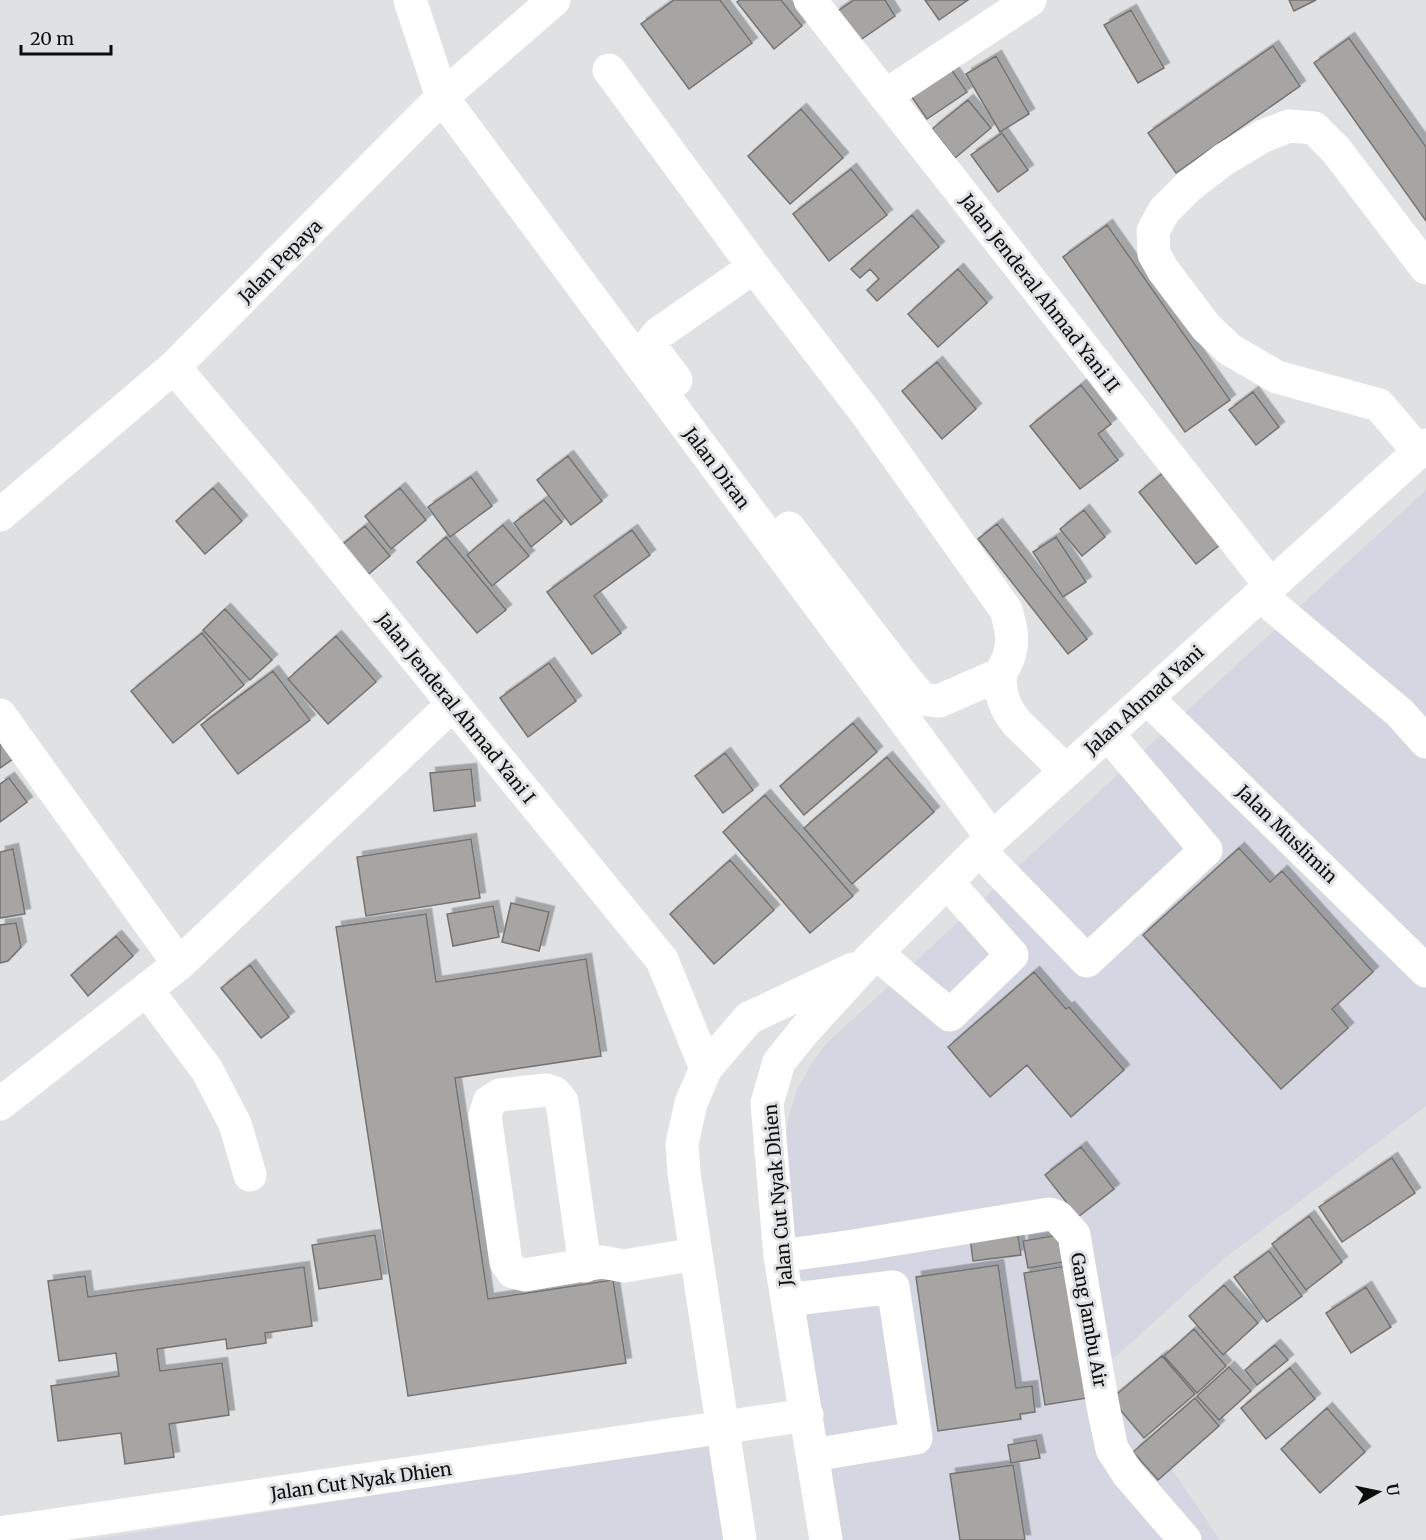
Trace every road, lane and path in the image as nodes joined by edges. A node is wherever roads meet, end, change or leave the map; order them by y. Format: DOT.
graph roads {
  1 [pos="410,0"];
  2 [pos="554,0"];
  3 [pos="810,0"];
  4 [pos="1030,0"];
  5 [pos="525,11"];
  6 [pos="609,70"];
  7 [pos="885,96"];
  8 [pos="442,97"];
  9 [pos="754,267"];
  10 [pos="1426,268"];
  11 [pos="174,367"];
  12 [pos="1423,449"];
  13 [pos="0,515"];
  14 [pos="1266,591"];
  15 [pos="1001,674"];
  16 [pos="1147,698"];
  17 [pos="453,704"];
  18 [pos="0,715"];
  19 [pos="1108,734"];
  20 [pos="1426,742"];
  21 [pos="1066,771"];
  22 [pos="985,844"];
  23 [pos="948,883"];
  24 [pos="873,958"];
  25 [pos="179,964"];
  26 [pos="1426,970"];
  27 [pos="147,990"];
  28 [pos="706,1068"];
  29 [pos="0,1104"];
  30 [pos="250,1175"];
  31 [pos="696,1254"];
  32 [pos="780,1256"];
  33 [pos="585,1266"];
  34 [pos="787,1300"];
  35 [pos="807,1415"];
  36 [pos="722,1429"];
  37 [pos="813,1455"];
  38 [pos="0,1533"];
  39 [pos="740,1540"];
  40 [pos="826,1540"];
  41 [pos="1185,1540"];
  1 -- 8 [label="street, Jalan Diran"];
  2 -- 5 [label="street, Jalan Pepaya"];
  3 -- 7 [label="street, Jalan Jenderal Ahmad Yani II"];
  4 -- 7 [label="street"];
  5 -- 8 [label="street, Jalan Pepaya"];
  6 -- 9 [label="street"];
  7 -- 14 [label="street, Jalan Jenderal Ahmad Yani II"];
  8 -- 11 [label="street, Jalan Pepaya"];
  8 -- 22 [label="street, Jalan Diran"];
  9 -- 15 [label="street"];
  9 -- 15 [label="street"];
  10 -- 12 [label="street"];
  11 -- 13 [label="street, Jalan Pepaya"];
  11 -- 17 [label="street, Jalan Jenderal Ahmad Yani I"];
  12 -- 14 [label="street, Jalan Ahmad Yani"];
  14 -- 16 [label="street, Jalan Ahmad Yani"];
  14 -- 20 [label="street, Jalan Jenderal Ahmad Yani II"];
  15 -- 21 [label="street"];
  16 -- 19 [label="street, Jalan Ahmad Yani"];
  16 -- 26 [label="street, Jalan Muslimin"];
  17 -- 25 [label="street"];
  17 -- 28 [label="street, Jalan Jenderal Ahmad Yani I"];
  18 -- 25 [label="street"];
  19 -- 21 [label="street, Jalan Ahmad Yani"];
  19 -- 22 [label="street, Jalan Diran"];
  21 -- 22 [label="street, Jalan Ahmad Yani"];
  22 -- 23 [label="street, Jalan Ahmad Yani"];
  23 -- 24 [label="street, Jalan Ahmad Yani"];
  23 -- 24 [label="street"];
  24 -- 28 [label="street"];
  24 -- 32 [label="street, Jalan Cut Nyak Dhien"];
  25 -- 27 [label="street"];
  27 -- 29 [label="street"];
  27 -- 30 [label="street"];
  28 -- 31 [label="street"];
  31 -- 33 [label="street"];
  31 -- 36 [label="street"];
  32 -- 34 [label="street, Jalan Cut Nyak Dhien"];
  32 -- 41 [label="street, Gang Jambu Air"];
  33 -- 33 [label="street"];
  34 -- 35 [label="street, Jalan Cut Nyak Dhien"];
  34 -- 37 [label="street"];
  35 -- 36 [label="street, Jalan Cut Nyak Dhien"];
  35 -- 37 [label="street, Jalan Cut Nyak Dhien"];
  36 -- 38 [label="street, Jalan Cut Nyak Dhien"];
  36 -- 39 [label="street"];
  37 -- 40 [label="street, Jalan Cut Nyak Dhien"];
}
